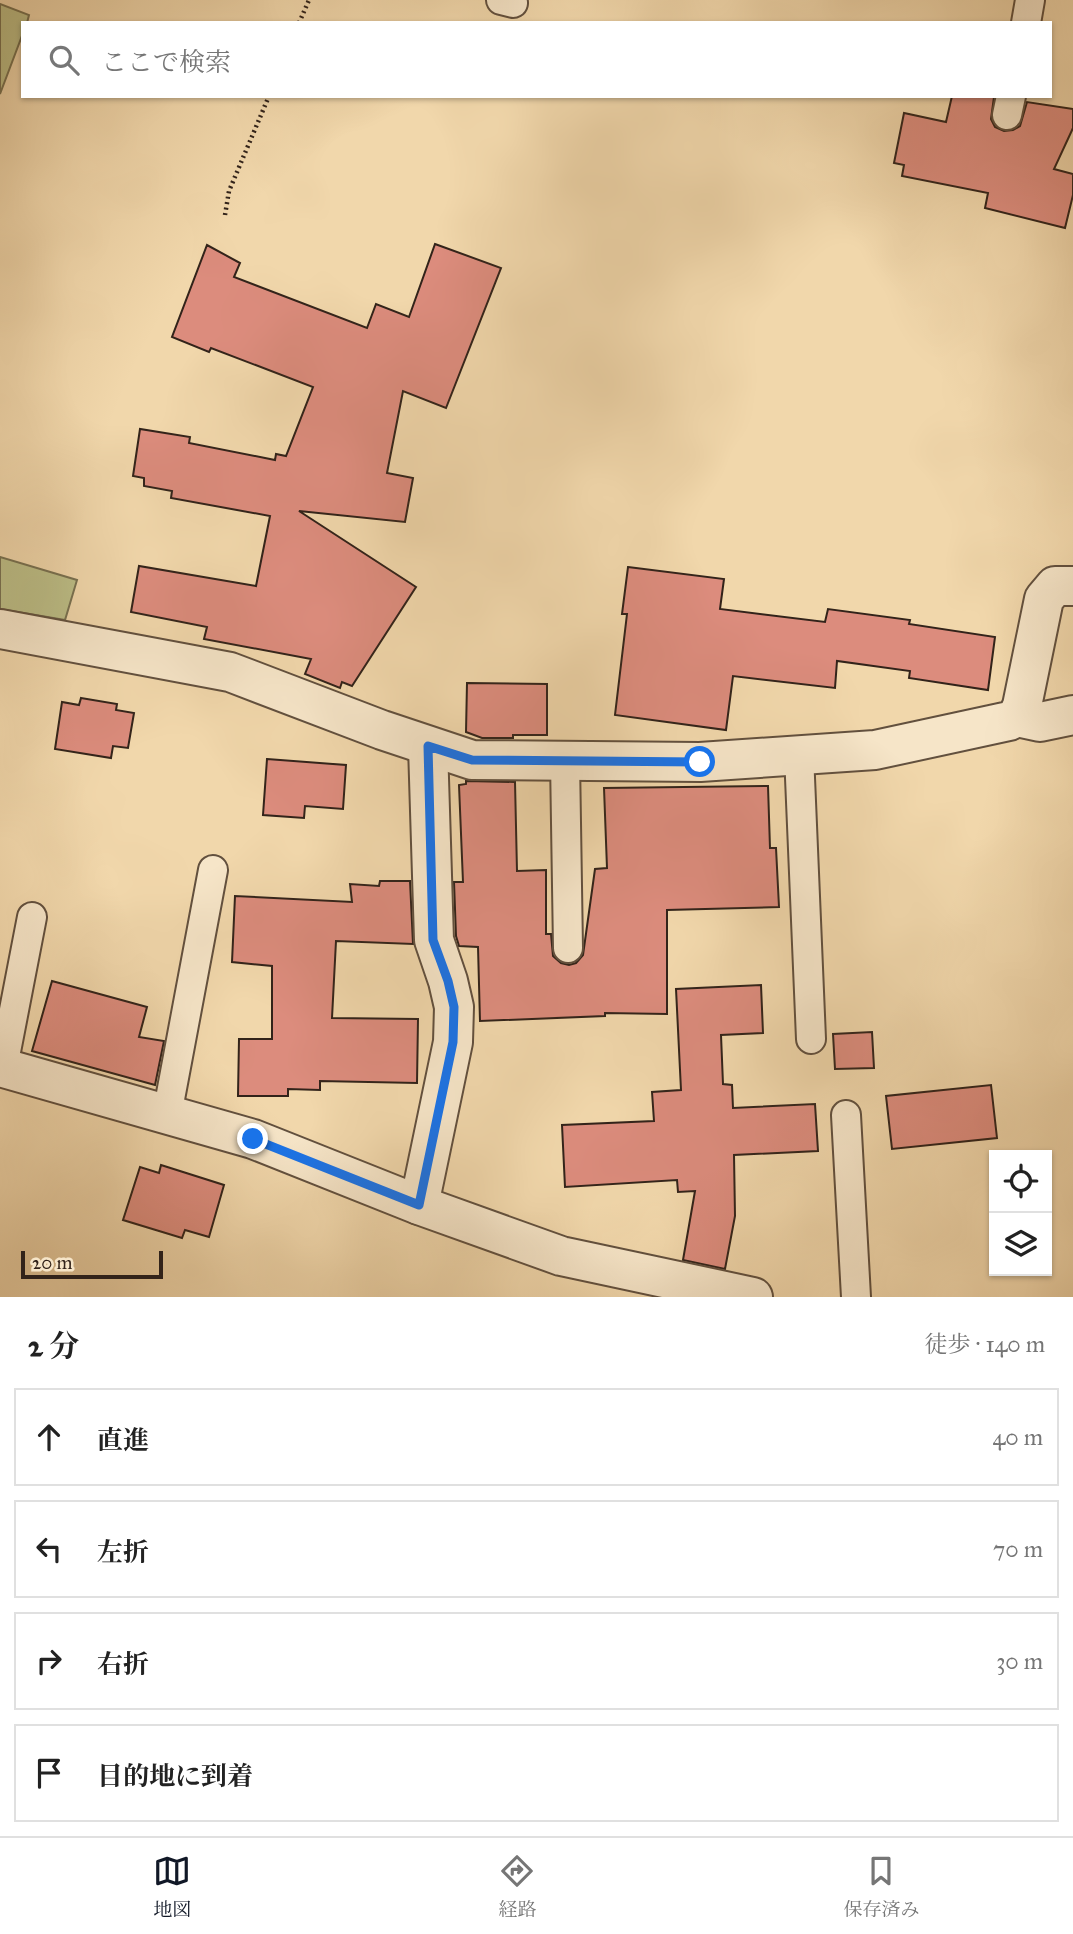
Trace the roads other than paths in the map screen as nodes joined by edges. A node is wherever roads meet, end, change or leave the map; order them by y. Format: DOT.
graph roads {
  1 [pos="1031,0"];
  2 [pos="1026,21"];
  3 [pos="1073,586"];
  4 [pos="0,629"];
  5 [pos="1073,715"];
  6 [pos="1017,717"];
  7 [pos="428,746"];
  8 [pos="799,754"];
  9 [pos="565,760"];
  10 [pos="213,870"];
  11 [pos="32,917"];
  12 [pos="568,948"];
  13 [pos="811,1038"];
  14 [pos="2,1067"];
  15 [pos="167,1115"];
  16 [pos="846,1115"];
  17 [pos="419,1205"];
  18 [pos="753,1297"];
  19 [pos="856,1297"];
  1 -- 2 [label="lane"];
  3 -- 6 [label="street"];
  4 -- 7 [label="street"];
  5 -- 6 [label="street"];
  6 -- 8 [label="street"];
  7 -- 9 [label="street"];
  7 -- 17 [label="street"];
  8 -- 9 [label="street"];
  8 -- 13 [label="lane"];
  9 -- 12 [label="lane"];
  10 -- 15 [label="lane"];
  11 -- 14 [label="lane"];
  14 -- 15 [label="street"];
  15 -- 17 [label="street"];
  16 -- 19 [label="lane"];
  17 -- 18 [label="street"];
}
